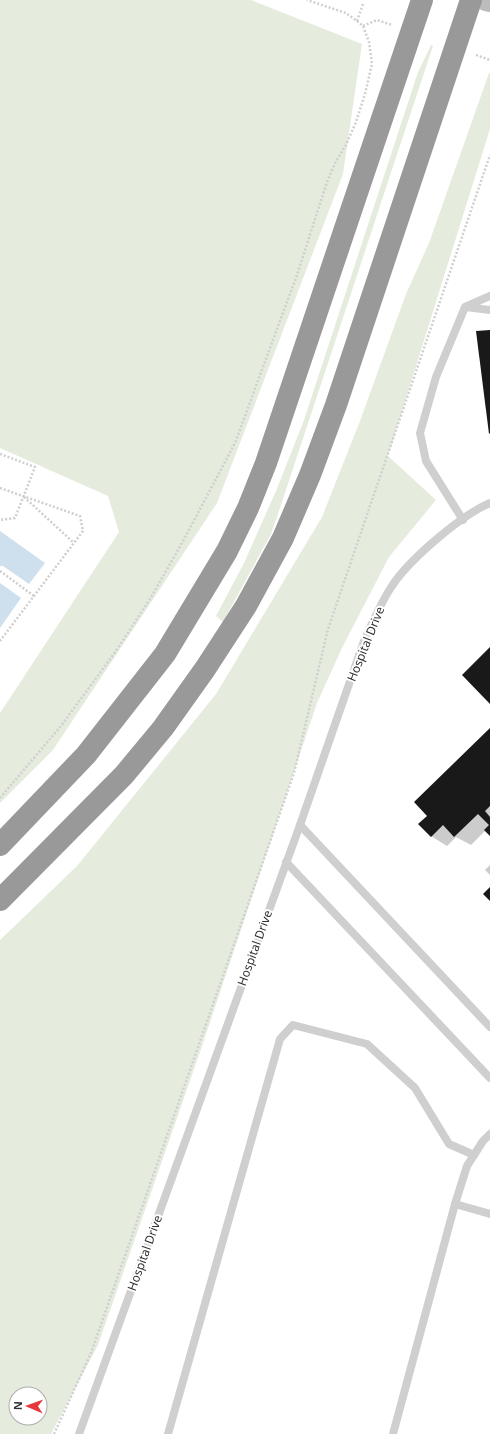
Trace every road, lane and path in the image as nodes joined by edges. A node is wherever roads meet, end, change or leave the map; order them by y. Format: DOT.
graph roads {
  1 [pos="307,0"];
  2 [pos="422,0"];
  3 [pos="471,0"];
  4 [pos="486,0"];
  5 [pos="490,1"];
  6 [pos="363,4"];
  7 [pos="377,20"];
  8 [pos="357,21"];
  9 [pos="363,26"];
  10 [pos="490,155"];
  11 [pos="490,296"];
  12 [pos="465,307"];
  13 [pos="490,310"];
  14 [pos="0,454"];
  15 [pos="0,488"];
  16 [pos="23,496"];
  17 [pos="490,503"];
  18 [pos="0,520"];
  19 [pos="462,520"];
  20 [pos="74,543"];
  21 [pos="0,571"];
  22 [pos="34,596"];
  23 [pos="0,641"];
  24 [pos="0,798"];
  25 [pos="300,825"];
  26 [pos="0,845"];
  27 [pos="286,862"];
  28 [pos="0,900"];
  29 [pos="490,1028"];
  30 [pos="490,1078"];
  31 [pos="490,1134"];
  32 [pos="474,1155"];
  33 [pos="455,1204"];
  34 [pos="490,1214"];
  35 [pos="54,1434"];
  36 [pos="80,1434"];
  37 [pos="168,1434"];
  38 [pos="393,1434"];
  1 -- 8 [label="path"];
  2 -- 26 [label="highway"];
  3 -- 28 [label="highway"];
  4 -- 5 [label="street"];
  6 -- 8 [label="path"];
  7 -- 9 [label="path"];
  8 -- 9 [label="path"];
  9 -- 24 [label="path"];
  10 -- 35 [label="path"];
  11 -- 12 [label="lane"];
  12 -- 13 [label="lane"];
  12 -- 19 [label="lane"];
  14 -- 16 [label="path"];
  15 -- 16 [label="path"];
  16 -- 18 [label="path"];
  16 -- 20 [label="path"];
  16 -- 20 [label="path"];
  17 -- 19 [label="lane, Hospital Drive"];
  19 -- 25 [label="lane, Hospital Drive"];
  20 -- 22 [label="path"];
  21 -- 22 [label="path"];
  22 -- 23 [label="path"];
  25 -- 27 [label="lane, Hospital Drive"];
  25 -- 29 [label="lane"];
  27 -- 30 [label="lane"];
  27 -- 36 [label="lane, Hospital Drive"];
  31 -- 32 [label="lane"];
  32 -- 33 [label="lane"];
  32 -- 37 [label="lane"];
  33 -- 34 [label="lane"];
  33 -- 38 [label="lane"];
}
